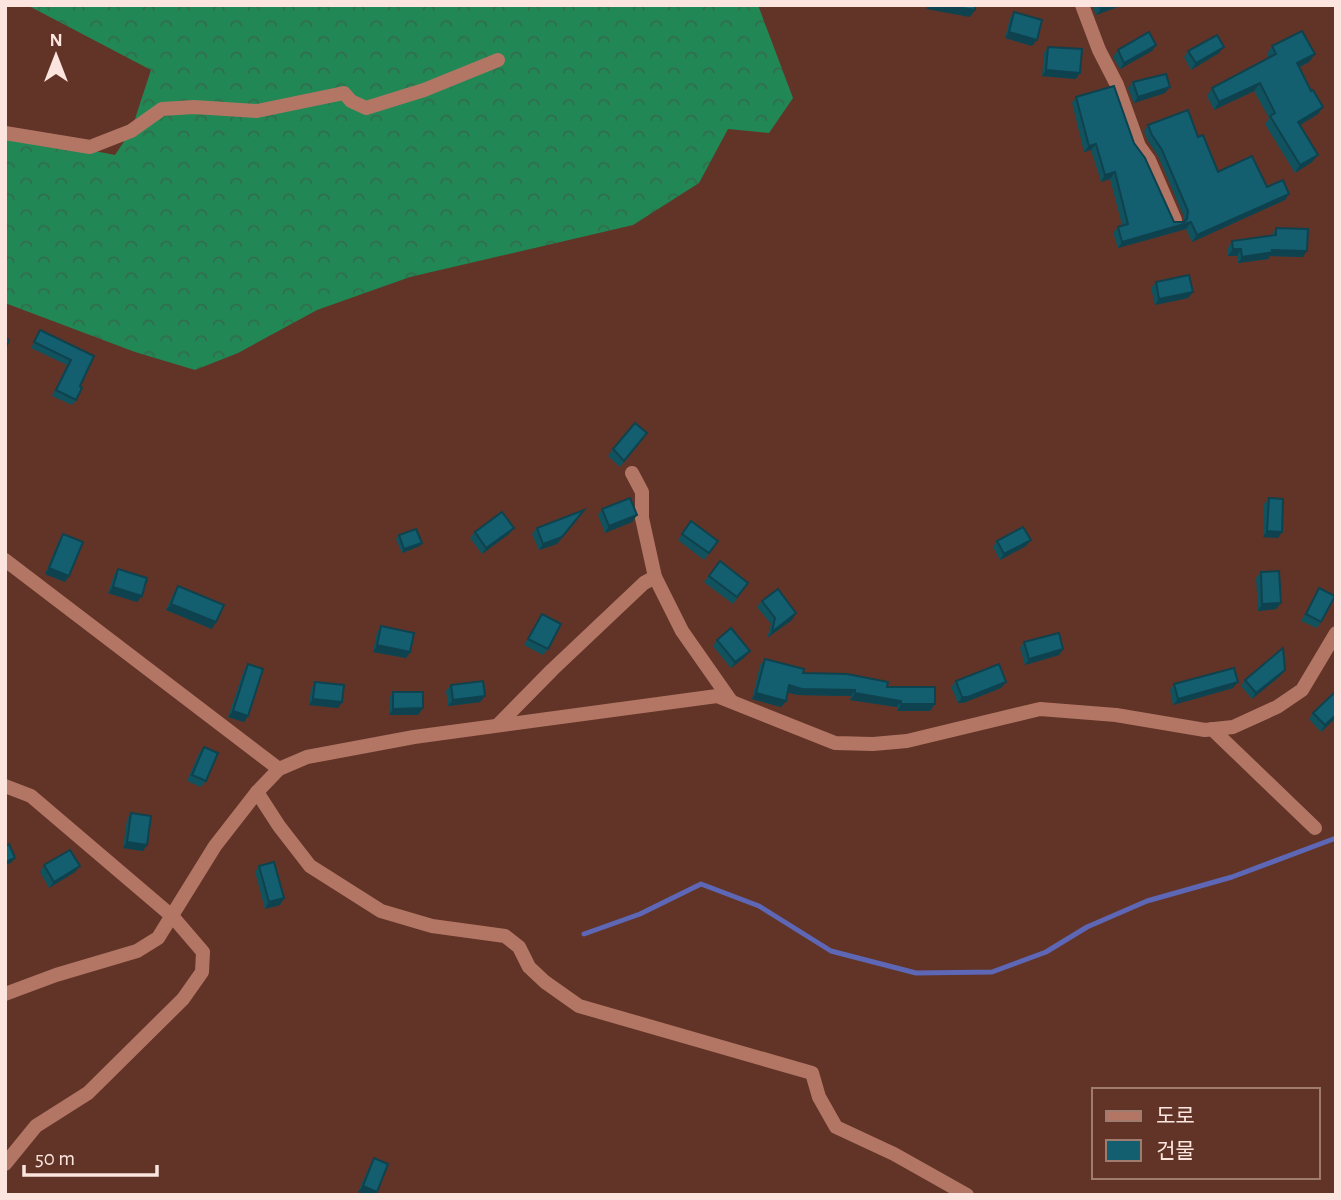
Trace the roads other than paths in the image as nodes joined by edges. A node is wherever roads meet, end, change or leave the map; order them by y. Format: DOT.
graph roads {
  1 [pos="1082,5"];
  2 [pos="498,60"];
  3 [pos="5,133"];
  4 [pos="1175,220"];
  5 [pos="632,473"];
  6 [pos="5,560"];
  7 [pos="654,577"];
  8 [pos="1336,633"];
  9 [pos="732,702"];
  10 [pos="498,725"];
  11 [pos="1212,729"];
  12 [pos="279,769"];
  13 [pos="5,786"];
  14 [pos="257,792"];
  15 [pos="1315,828"];
  16 [pos="173,917"];
  17 [pos="5,994"];
  18 [pos="5,1164"];
  19 [pos="967,1195"];
  1 -- 4 [label="street"];
  2 -- 3 [label="street"];
  5 -- 7 [label="street"];
  6 -- 12 [label="street"];
  7 -- 9 [label="street"];
  7 -- 10 [label="street"];
  8 -- 11 [label="street"];
  9 -- 10 [label="street"];
  9 -- 11 [label="street"];
  10 -- 12 [label="street"];
  11 -- 15 [label="street"];
  12 -- 14 [label="street"];
  13 -- 16 [label="street"];
  14 -- 16 [label="street"];
  14 -- 19 [label="street"];
  16 -- 17 [label="street"];
  16 -- 18 [label="street"];
}
